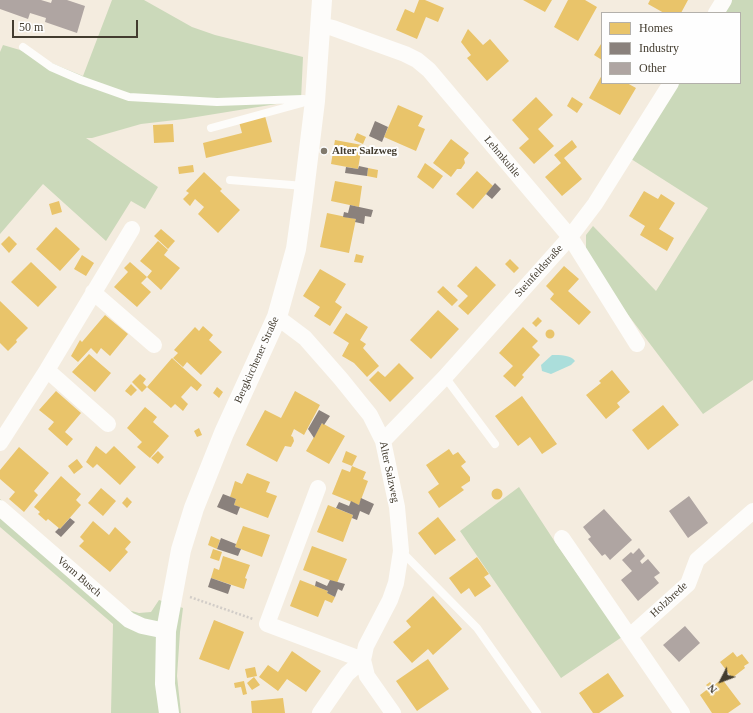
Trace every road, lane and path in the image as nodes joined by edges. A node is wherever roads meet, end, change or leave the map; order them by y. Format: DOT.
graph roads {
  1 [pos="322,0"];
  2 [pos="724,0"];
  3 [pos="717,12"];
  4 [pos="320,25"];
  5 [pos="23,47"];
  6 [pos="671,84"];
  7 [pos="308,102"];
  8 [pos="211,128"];
  9 [pos="230,180"];
  10 [pos="304,186"];
  11 [pos="132,229"];
  12 [pos="570,237"];
  13 [pos="93,292"];
  14 [pos="277,317"];
  15 [pos="637,344"];
  16 [pos="154,345"];
  17 [pos="47,370"];
  18 [pos="445,377"];
  19 [pos="108,424"];
  20 [pos="383,441"];
  21 [pos="0,443"];
  22 [pos="495,444"];
  23 [pos="318,488"];
  24 [pos="0,508"];
  25 [pos="753,511"];
  26 [pos="562,538"];
  27 [pos="401,551"];
  28 [pos="173,591"];
  29 [pos="267,624"];
  30 [pos="166,631"];
  31 [pos="630,636"];
  32 [pos="363,660"];
  33 [pos="169,713"];
  34 [pos="320,713"];
  35 [pos="393,713"];
  36 [pos="537,713"];
  37 [pos="682,713"];
  1 -- 4 [label="street, Bergkirchener Straße"];
  2 -- 3 [label="street"];
  4 -- 7 [label="street, Bergkirchener Straße"];
  4 -- 12 [label="street, Lehmkuhle"];
  5 -- 7 [label="lane"];
  6 -- 12 [label="street, Steinfeldstraße"];
  7 -- 8 [label="lane"];
  7 -- 10 [label="street, Bergkirchener Straße"];
  9 -- 10 [label="lane"];
  10 -- 14 [label="street, Bergkirchener Straße"];
  11 -- 13 [label="street"];
  12 -- 15 [label="street, Lehmkuhle"];
  12 -- 18 [label="street, Steinfeldstraße"];
  13 -- 16 [label="street"];
  13 -- 17 [label="street"];
  14 -- 20 [label="street, Alter Salzweg"];
  14 -- 28 [label="street, Bergkirchener Straße"];
  17 -- 19 [label="street"];
  17 -- 21 [label="street"];
  18 -- 20 [label="street, Steinfeldstraße"];
  18 -- 22 [label="lane"];
  20 -- 27 [label="street, Alter Salzweg"];
  23 -- 29 [label="street"];
  24 -- 30 [label="street, Vorm Busch"];
  25 -- 31 [label="street, Holzbrede"];
  26 -- 31 [label="street"];
  27 -- 32 [label="street, Alter Salzweg"];
  27 -- 36 [label="lane"];
  28 -- 29 [label="path"];
  28 -- 30 [label="street, Bergkirchener Straße"];
  29 -- 32 [label="street"];
  30 -- 33 [label="street, Bergkirchener Straße"];
  31 -- 37 [label="street"];
  32 -- 34 [label="street"];
  32 -- 35 [label="street"];
}
